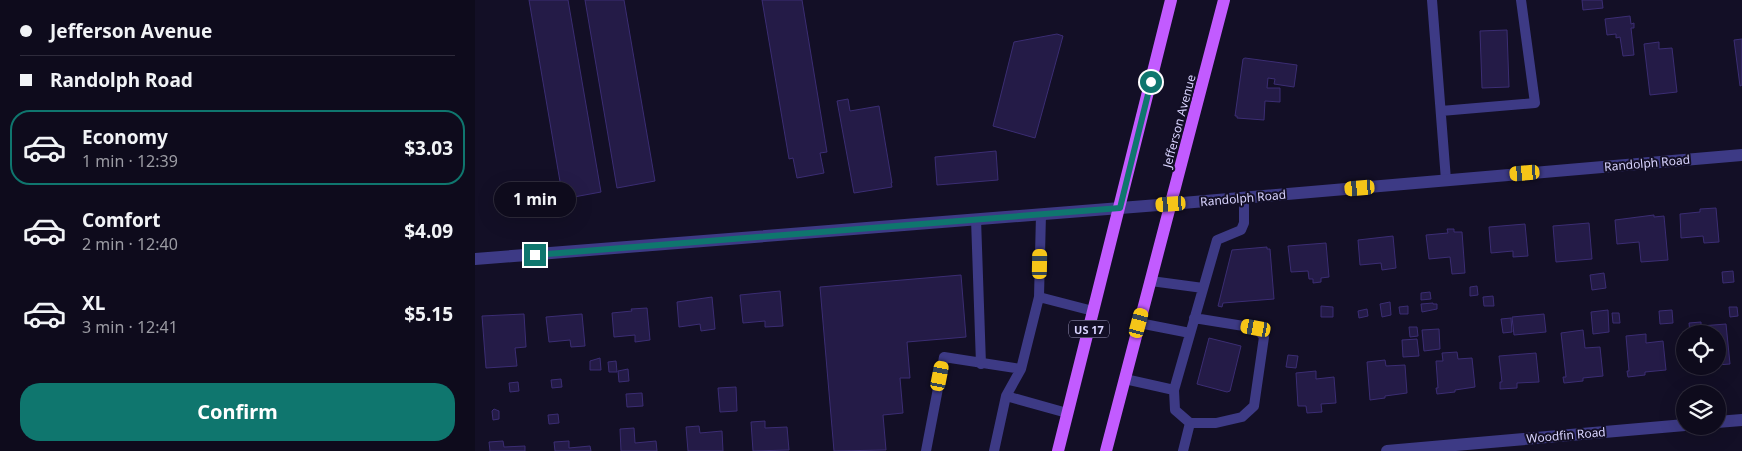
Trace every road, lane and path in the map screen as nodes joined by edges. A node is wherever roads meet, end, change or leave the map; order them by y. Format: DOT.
graph roads {
  1 [pos="1171,0"];
  2 [pos="1224,0"];
  3 [pos="1433,0"];
  4 [pos="1521,0"];
  5 [pos="1441,111"];
  6 [pos="1742,154"];
  7 [pos="1446,180"];
  8 [pos="1245,198"];
  9 [pos="1171,204"];
  10 [pos="1120,208"];
  11 [pos="1041,214"];
  12 [pos="976,219"];
  13 [pos="475,259"];
  14 [pos="1151,281"];
  15 [pos="1203,288"];
  16 [pos="1039,297"];
  17 [pos="1093,311"];
  18 [pos="1195,318"];
  19 [pos="1139,323"];
  20 [pos="1190,333"];
  21 [pos="981,364"];
  22 [pos="1021,369"];
  23 [pos="1125,379"];
  24 [pos="1173,390"];
  25 [pos="1005,396"];
  26 [pos="1067,413"];
  27 [pos="1742,420"];
  28 [pos="1726,421"];
  29 [pos="1190,423"];
  30 [pos="1676,426"];
  31 [pos="926,451"];
  32 [pos="994,451"];
  33 [pos="1058,451"];
  34 [pos="1106,451"];
  35 [pos="1183,451"];
  36 [pos="1387,451"];
  1 -- 10 [label="main road, US 17"];
  2 -- 9 [label="main road, Jefferson Avenue"];
  3 -- 5 [label="lane"];
  4 -- 5 [label="lane"];
  5 -- 7 [label="lane"];
  6 -- 7 [label="street, Randolph Road"];
  7 -- 8 [label="street, Randolph Road"];
  8 -- 9 [label="street, Randolph Road"];
  8 -- 15 [label="lane"];
  9 -- 10 [label="street, Randolph Road"];
  9 -- 14 [label="main road, Jefferson Avenue"];
  10 -- 11 [label="street, Randolph Road"];
  10 -- 17 [label="main road, US 17"];
  11 -- 12 [label="street, Randolph Road"];
  11 -- 16 [label="lane"];
  12 -- 13 [label="street, Randolph Road"];
  12 -- 21 [label="lane"];
  14 -- 15 [label="lane"];
  14 -- 19 [label="main road, Jefferson Avenue"];
  15 -- 18 [label="lane"];
  16 -- 17 [label="lane"];
  16 -- 22 [label="lane"];
  17 -- 26 [label="main road, US 17"];
  18 -- 20 [label="lane"];
  18 -- 29 [label="lane"];
  19 -- 20 [label="lane"];
  19 -- 23 [label="main road, Jefferson Avenue"];
  20 -- 24 [label="lane"];
  21 -- 22 [label="lane"];
  21 -- 31 [label="lane"];
  22 -- 25 [label="lane"];
  23 -- 24 [label="lane"];
  23 -- 34 [label="main road, Jefferson Avenue"];
  24 -- 29 [label="lane"];
  25 -- 26 [label="lane"];
  25 -- 32 [label="lane"];
  26 -- 33 [label="main road, US 17"];
  27 -- 28 [label="street"];
  29 -- 35 [label="lane"];
  30 -- 36 [label="street, Woodfin Road"];
}
